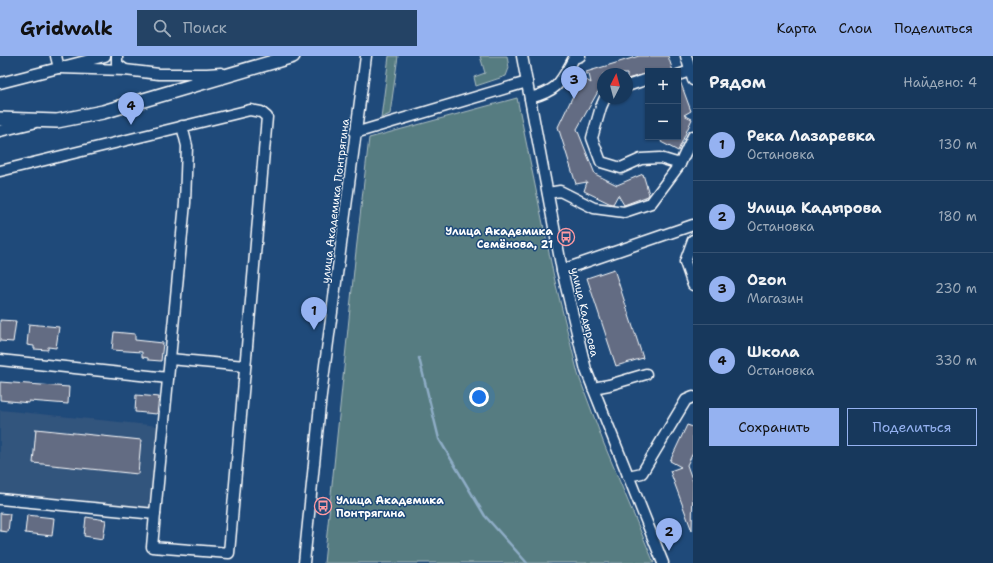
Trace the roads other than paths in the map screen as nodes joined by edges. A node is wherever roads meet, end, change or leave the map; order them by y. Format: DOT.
graph roads {
  1 [pos="56,56"];
  2 [pos="105,56"];
  3 [pos="118,56"];
  4 [pos="293,56"];
  5 [pos="366,56"];
  6 [pos="522,56"];
  7 [pos="580,56"];
  8 [pos="686,56"];
  9 [pos="59,68"];
  10 [pos="252,68"];
  11 [pos="125,70"];
  12 [pos="681,75"];
  13 [pos="692,76"];
  14 [pos="645,80"];
  15 [pos="527,82"];
  16 [pos="0,83"];
  17 [pos="633,84"];
  18 [pos="530,98"];
  19 [pos="602,104"];
  20 [pos="0,120"];
  21 [pos="44,121"];
  22 [pos="182,126"];
  23 [pos="0,131"];
  24 [pos="354,133"];
  25 [pos="693,136"];
  26 [pos="680,164"];
  27 [pos="0,171"];
  28 [pos="548,193"];
  29 [pos="693,225"];
  30 [pos="693,240"];
  31 [pos="562,270"];
  32 [pos="693,285"];
  33 [pos="170,359"];
  34 [pos="0,360"];
  35 [pos="245,366"];
  36 [pos="646,374"];
  37 [pos="168,378"];
  38 [pos="593,388"];
  39 [pos="693,397"];
  40 [pos="628,476"];
  41 [pos="0,499"];
  42 [pos="155,514"];
  43 [pos="304,563"];
  44 [pos="663,563"];
  1 -- 9 [label="street"];
  2 -- 9 [label="street"];
  3 -- 11 [label="street"];
  4 -- 10 [label="main road"];
  5 -- 24 [label="street, улица Академика Понтрягина"];
  6 -- 15 [label="street, улица Кадырова"];
  7 -- 18 [label="street"];
  8 -- 13 [label="street"];
  9 -- 11 [label="street"];
  9 -- 16 [label="street"];
  10 -- 11 [label="street"];
  10 -- 21 [label="main road"];
  12 -- 13 [label="street"];
  14 -- 17 [label="street"];
  15 -- 18 [label="street, улица Кадырова"];
  15 -- 24 [label="street"];
  18 -- 28 [label="street, улица Кадырова"];
  19 -- 26 [label="street"];
  20 -- 21 [label="main road"];
  21 -- 23 [label="street"];
  22 -- 27 [label="street"];
  22 -- 33 [label="street"];
  22 -- 35 [label="street"];
  24 -- 43 [label="street, улица Академика Понтрягина"];
  25 -- 26 [label="street"];
  26 -- 28 [label="street"];
  28 -- 31 [label="street, улица Кадырова"];
  29 -- 31 [label="street"];
  30 -- 32 [label="street"];
  31 -- 38 [label="street, улица Кадырова"];
  33 -- 35 [label="street"];
  33 -- 37 [label="street"];
  34 -- 37 [label="street"];
  35 -- 42 [label="street"];
  36 -- 38 [label="street"];
  37 -- 42 [label="street"];
  38 -- 40 [label="street, улица Кадырова"];
  39 -- 40 [label="street"];
  40 -- 44 [label="street, улица Кадырова"];
  41 -- 42 [label="street"];
}
